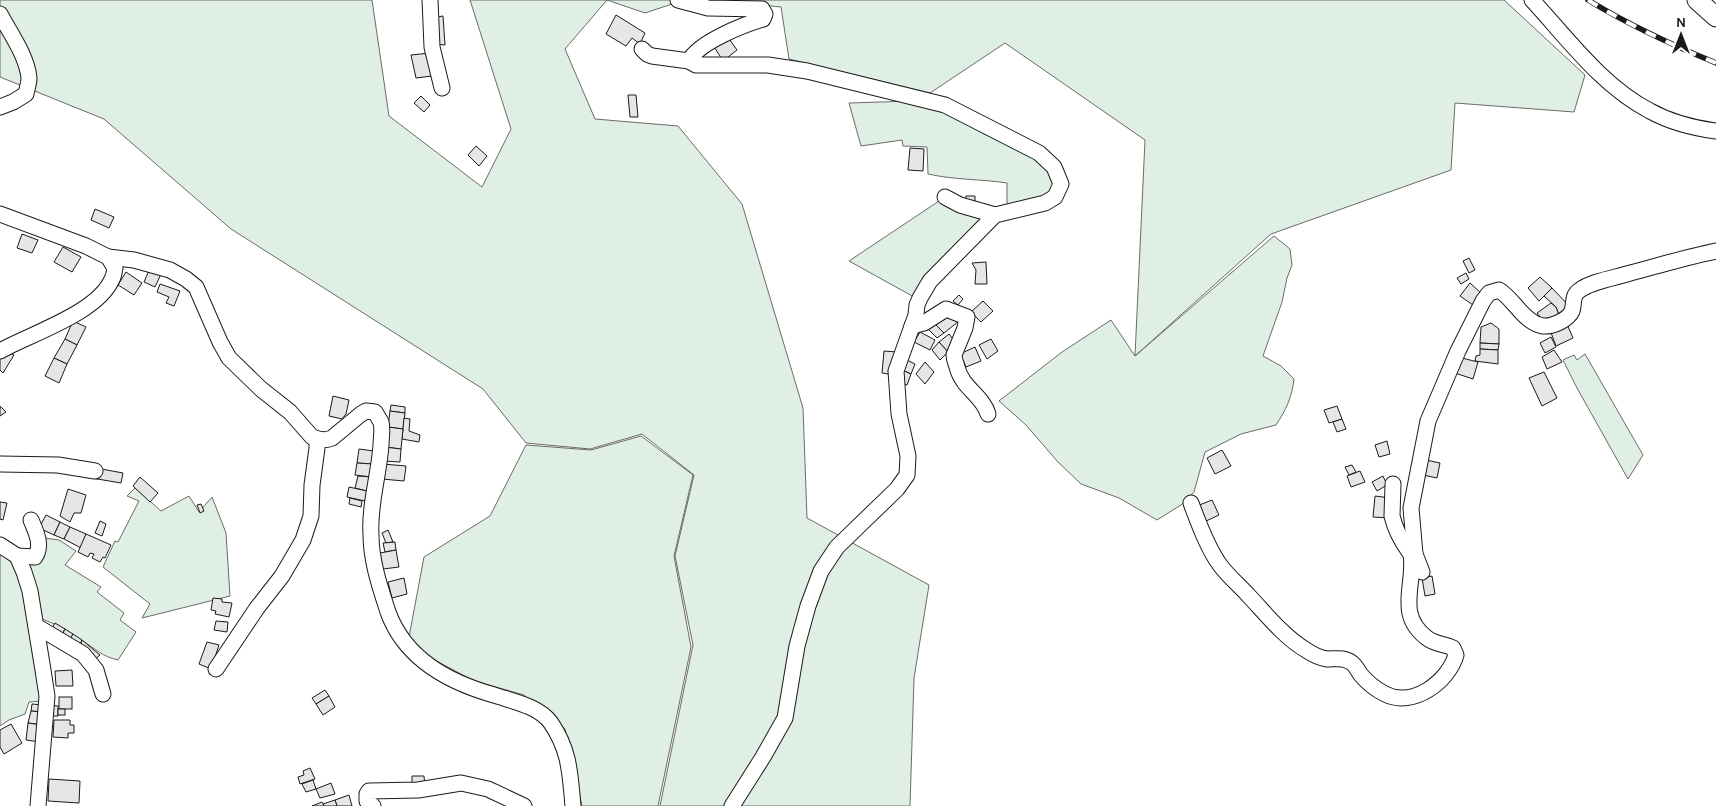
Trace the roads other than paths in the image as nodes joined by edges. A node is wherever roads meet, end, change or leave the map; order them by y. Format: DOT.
graph roads {
  1 [pos="430,0"];
  2 [pos="678,0"];
  3 [pos="1532,0"];
  4 [pos="1697,0"];
  5 [pos="0,14"];
  6 [pos="1716,17"];
  7 [pos="642,49"];
  8 [pos="689,61"];
  9 [pos="442,88"];
  10 [pos="0,107"];
  11 [pos="1716,131"];
  12 [pos="945,197"];
  13 [pos="0,214"];
  14 [pos="995,215"];
  15 [pos="1716,251"];
  16 [pos="108,257"];
  17 [pos="912,326"];
  18 [pos="0,351"];
  19 [pos="988,414"];
  20 [pos="317,439"];
  21 [pos="0,464"];
  22 [pos="95,470"];
  23 [pos="1393,484"];
  24 [pos="1191,503"];
  25 [pos="31,520"];
  26 [pos="0,545"];
  27 [pos="1413,553"];
  28 [pos="17,556"];
  29 [pos="1422,572"];
  30 [pos="36,626"];
  31 [pos="216,669"];
  32 [pos="103,694"];
  33 [pos="38,806"];
  34 [pos="373,806"];
  35 [pos="524,806"];
  36 [pos="573,806"];
  37 [pos="732,806"];
  1 -- 9 [label="street"];
  2 -- 8 [label="street"];
  3 -- 11 [label="street"];
  4 -- 6 [label="main road"];
  5 -- 10 [label="street"];
  7 -- 8 [label="street"];
  8 -- 14 [label="street"];
  12 -- 14 [label="street"];
  13 -- 16 [label="street"];
  14 -- 17 [label="street"];
  15 -- 27 [label="street"];
  16 -- 18 [label="street"];
  16 -- 20 [label="street"];
  17 -- 19 [label="street"];
  17 -- 37 [label="street"];
  20 -- 31 [label="street"];
  20 -- 36 [label="street"];
  21 -- 22 [label="street"];
  23 -- 27 [label="street"];
  24 -- 27 [label="street"];
  25 -- 28 [label="street"];
  26 -- 28 [label="street"];
  27 -- 29 [label="street"];
  28 -- 30 [label="street"];
  30 -- 32 [label="street"];
  30 -- 33 [label="street"];
  34 -- 35 [label="street"];
}
